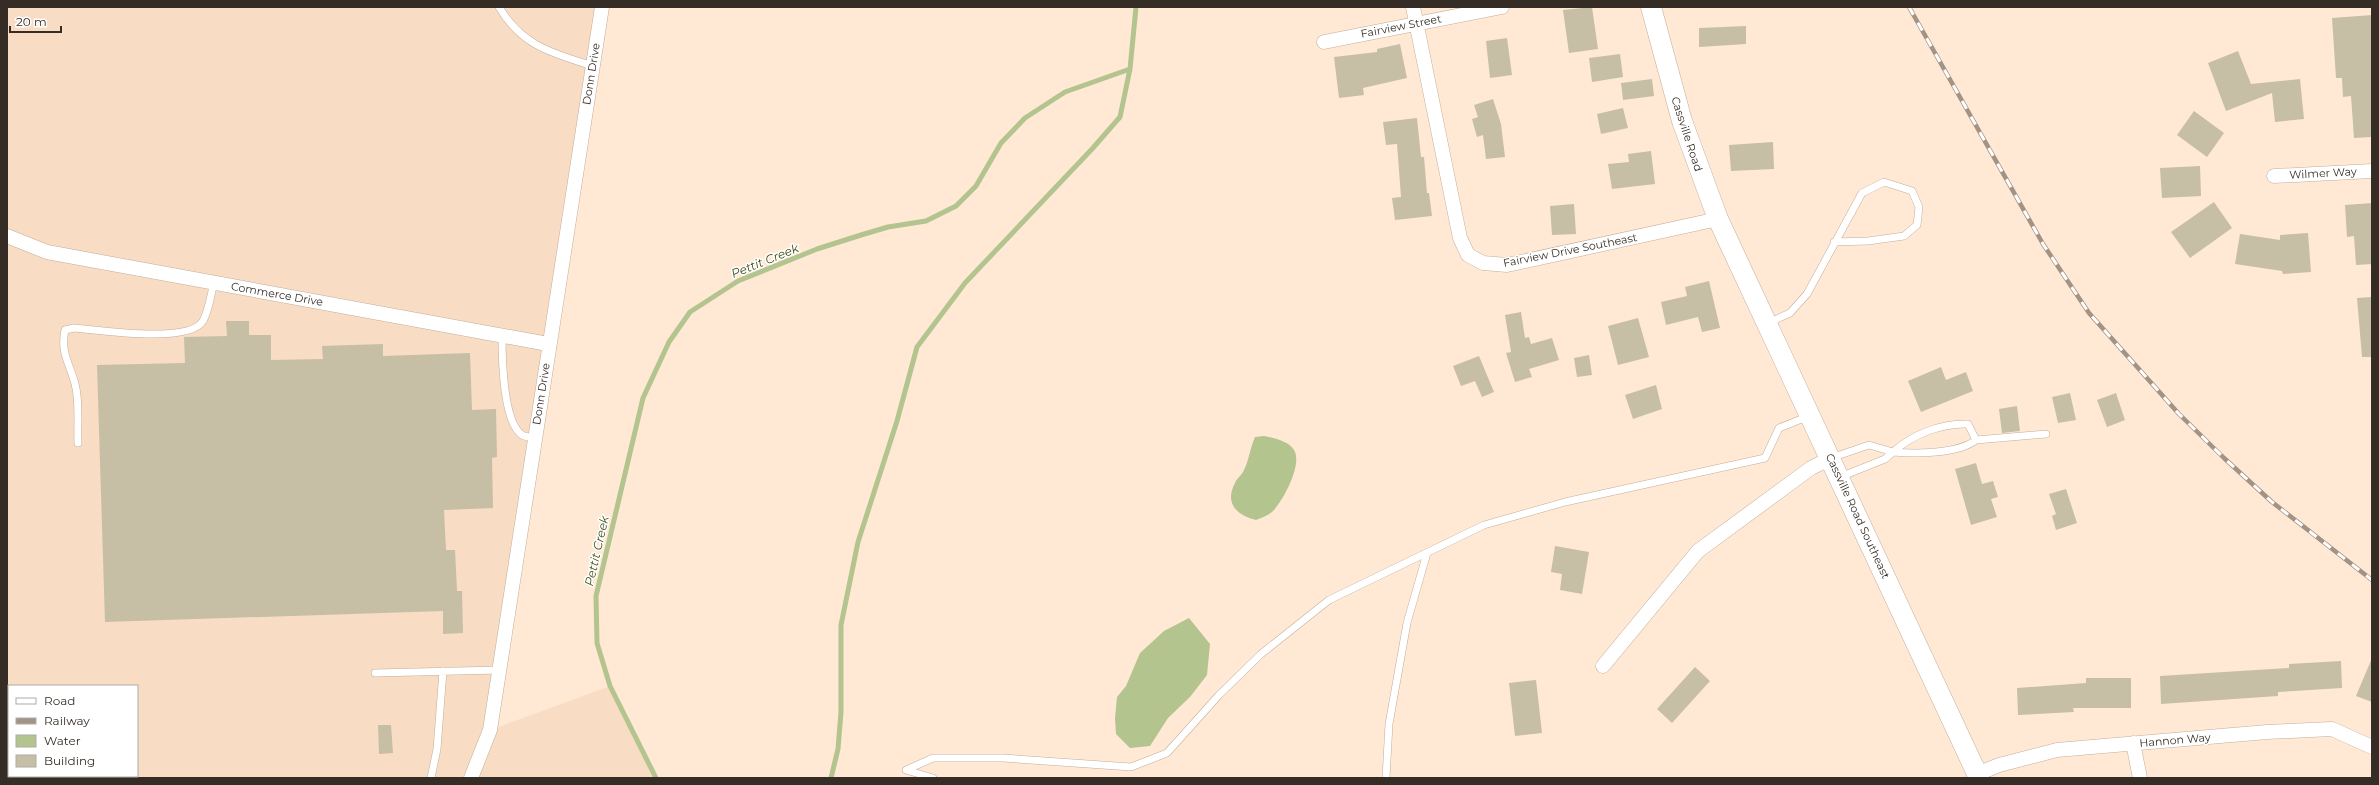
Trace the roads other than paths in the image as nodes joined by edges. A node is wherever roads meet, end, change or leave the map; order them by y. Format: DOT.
graph roads {
  1 [pos="499,7"];
  2 [pos="602,7"];
  3 [pos="1413,7"];
  4 [pos="1502,7"];
  5 [pos="1651,7"];
  6 [pos="1416,23"];
  7 [pos="1324,42"];
  8 [pos="593,66"];
  9 [pos="2372,171"];
  10 [pos="2274,176"];
  11 [pos="1718,218"];
  12 [pos="7,236"];
  13 [pos="1834,242"];
  14 [pos="1735,256"];
  15 [pos="214,282"];
  16 [pos="1768,323"];
  17 [pos="502,335"];
  18 [pos="548,344"];
  19 [pos="1810,415"];
  20 [pos="2046,434"];
  21 [pos="534,438"];
  22 [pos="1976,440"];
  23 [pos="78,443"];
  24 [pos="1893,452"];
  25 [pos="1831,458"];
  26 [pos="1840,477"];
  27 [pos="1427,553"];
  28 [pos="1603,666"];
  29 [pos="499,670"];
  30 [pos="443,671"];
  31 [pos="375,673"];
  32 [pos="2133,743"];
  33 [pos="2372,747"];
  34 [pos="1978,776"];
  35 [pos="431,778"];
  36 [pos="471,778"];
  37 [pos="933,778"];
  38 [pos="1386,778"];
  39 [pos="2140,778"];
  1 -- 8 [label="lane"];
  2 -- 8 [label="street, Donn Drive"];
  3 -- 6 [label="street, Fairview Drive Southeast"];
  4 -- 6 [label="street, Fairview Street"];
  5 -- 11 [label="main road, Cassville Road"];
  6 -- 7 [label="street, Fairview Street"];
  6 -- 11 [label="street, Fairview Drive Southeast"];
  8 -- 18 [label="street, Donn Drive"];
  9 -- 10 [label="street, Wilmer Way"];
  11 -- 14 [label="main road, Cassville Road"];
  12 -- 15 [label="street, Commerce Drive"];
  13 -- 13 [label="lane"];
  13 -- 16 [label="lane"];
  14 -- 16 [label="main road, Cassville Road Southeast"];
  15 -- 17 [label="street, Commerce Drive"];
  15 -- 23 [label="lane"];
  16 -- 19 [label="main road, Cassville Road Southeast"];
  17 -- 18 [label="street, Commerce Drive"];
  17 -- 21 [label="lane"];
  18 -- 21 [label="street, Donn Drive"];
  19 -- 25 [label="main road, Cassville Road Southeast"];
  19 -- 27 [label="lane"];
  20 -- 22 [label="lane"];
  21 -- 29 [label="street, Donn Drive"];
  22 -- 24 [label="lane"];
  22 -- 24 [label="lane"];
  24 -- 25 [label="lane"];
  24 -- 26 [label="lane"];
  25 -- 26 [label="main road, Cassville Road Southeast"];
  25 -- 28 [label="street"];
  26 -- 34 [label="main road, Cassville Road Southeast"];
  27 -- 37 [label="lane"];
  27 -- 38 [label="lane"];
  29 -- 30 [label="lane"];
  29 -- 36 [label="street, Donn Drive"];
  30 -- 31 [label="lane"];
  30 -- 35 [label="lane"];
  32 -- 33 [label="street, Hannon Way"];
  32 -- 34 [label="street, Hannon Way"];
  32 -- 39 [label="street"];
}
